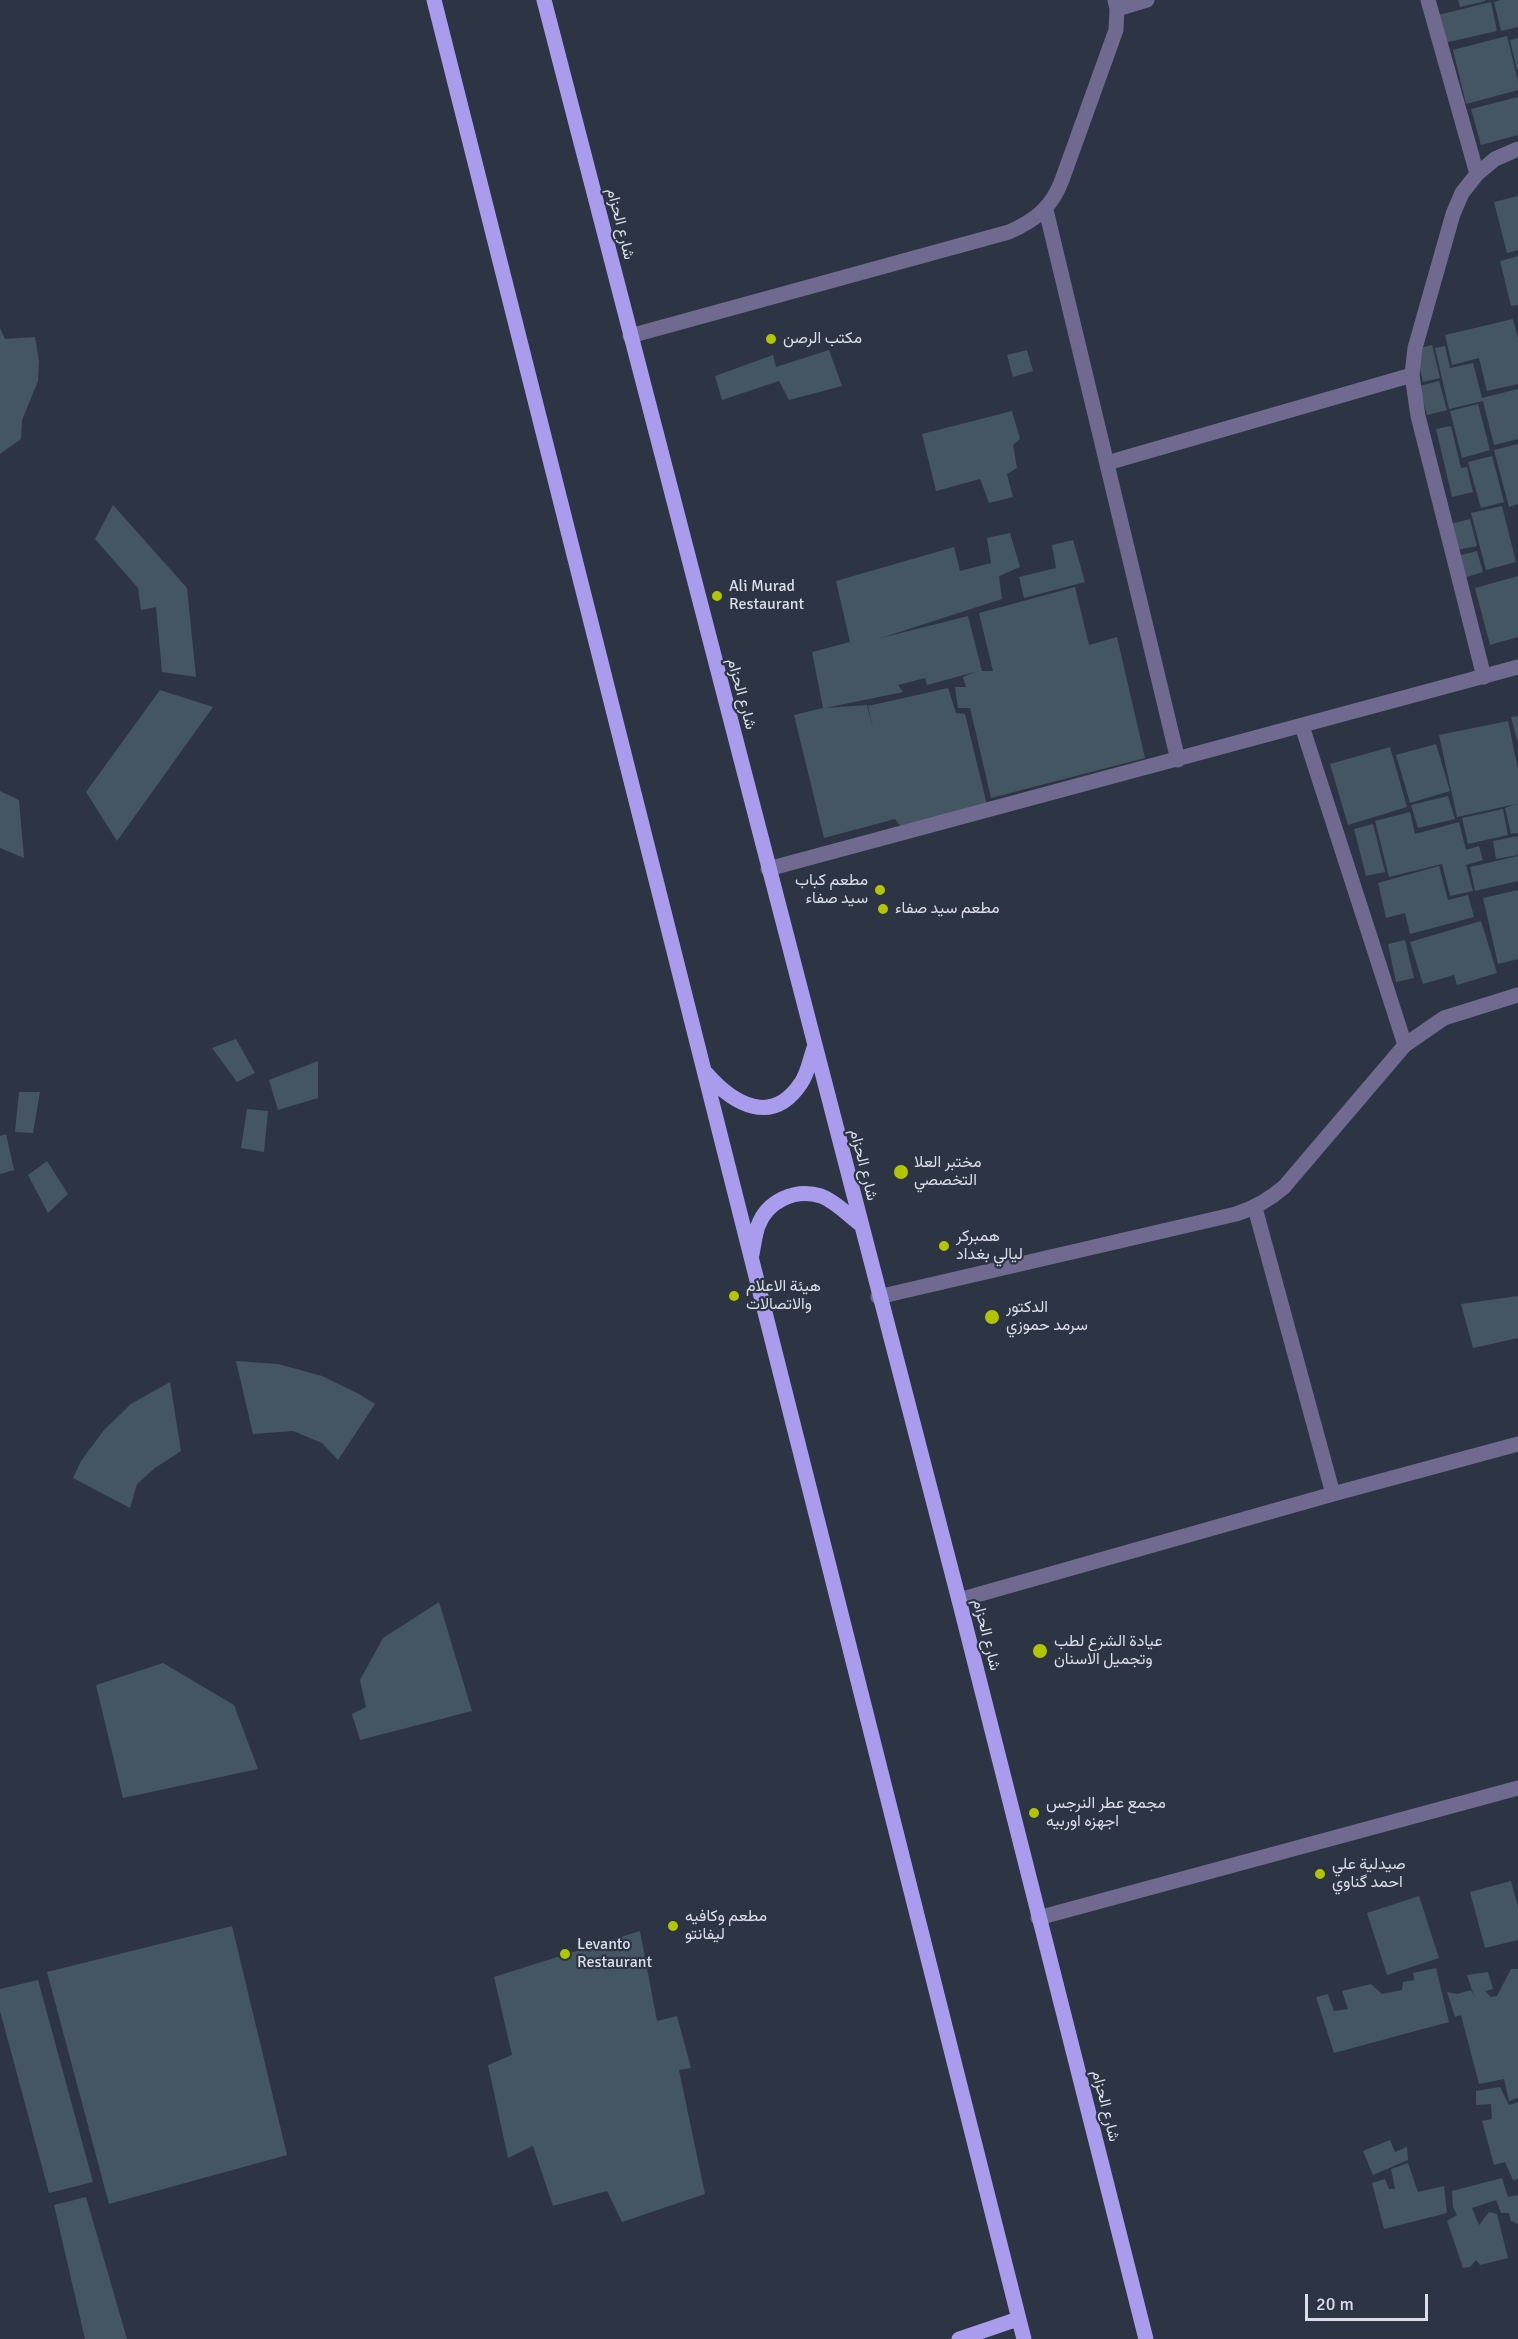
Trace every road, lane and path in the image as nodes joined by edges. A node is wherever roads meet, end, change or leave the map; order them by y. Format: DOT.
graph roads {
  1 [pos="434,0"];
  2 [pos="544,0"];
  3 [pos="1147,0"];
  4 [pos="1428,0"];
  5 [pos="1116,5"];
  6 [pos="1518,149"];
  7 [pos="1476,174"];
  8 [pos="1046,210"];
  9 [pos="630,336"];
  10 [pos="1412,375"];
  11 [pos="1107,463"];
  12 [pos="1518,667"];
  13 [pos="1484,677"];
  14 [pos="1302,726"];
  15 [pos="1178,760"];
  16 [pos="768,869"];
  17 [pos="1518,995"];
  18 [pos="1404,1045"];
  19 [pos="814,1047"];
  20 [pos="704,1071"];
  21 [pos="1255,1208"];
  22 [pos="860,1224"];
  23 [pos="751,1260"];
  24 [pos="878,1297"];
  25 [pos="1518,1444"];
  26 [pos="1333,1494"];
  27 [pos="959,1600"];
  28 [pos="1518,1788"];
  29 [pos="1038,1918"];
  30 [pos="1018,2319"];
  31 [pos="959,2339"];
  32 [pos="1023,2339"];
  33 [pos="1146,2339"];
  1 -- 20 [label="main road"];
  2 -- 9 [label="main road, شارع الحزام"];
  3 -- 5 [label="street"];
  4 -- 7 [label="street"];
  5 -- 8 [label="street"];
  6 -- 7 [label="street"];
  7 -- 10 [label="street"];
  8 -- 9 [label="street"];
  8 -- 11 [label="street"];
  9 -- 16 [label="main road, شارع الحزام"];
  10 -- 11 [label="street"];
  10 -- 13 [label="street"];
  11 -- 15 [label="street"];
  12 -- 13 [label="street"];
  13 -- 14 [label="street"];
  14 -- 15 [label="street"];
  14 -- 18 [label="street"];
  15 -- 16 [label="street"];
  16 -- 19 [label="main road, شارع الحزام"];
  17 -- 18 [label="street"];
  18 -- 21 [label="street"];
  19 -- 20 [label="main road"];
  19 -- 22 [label="main road, شارع الحزام"];
  20 -- 23 [label="main road"];
  21 -- 24 [label="street"];
  21 -- 26 [label="street"];
  22 -- 23 [label="main road"];
  22 -- 24 [label="main road, شارع الحزام"];
  23 -- 30 [label="main road"];
  24 -- 27 [label="main road, شارع الحزام"];
  25 -- 26 [label="street"];
  26 -- 27 [label="street"];
  27 -- 29 [label="main road, شارع الحزام"];
  28 -- 29 [label="street"];
  29 -- 33 [label="main road, شارع الحزام"];
  30 -- 31 [label="main road"];
  30 -- 32 [label="main road"];
}
